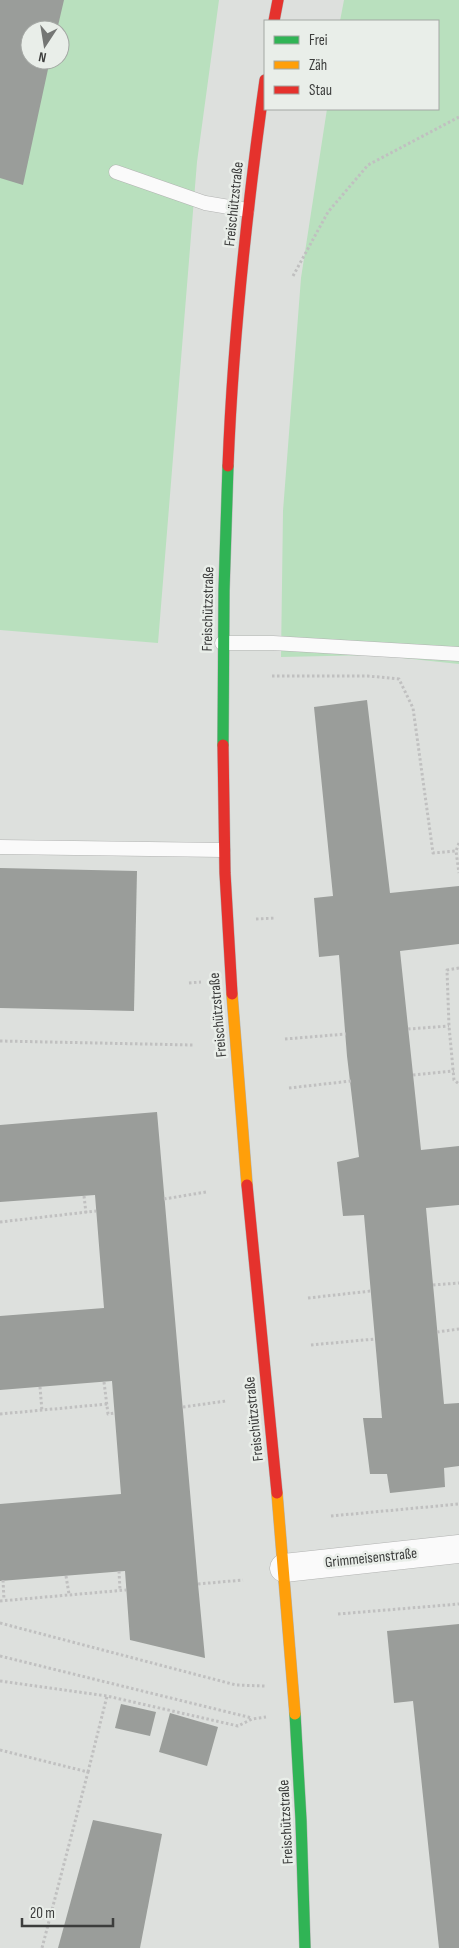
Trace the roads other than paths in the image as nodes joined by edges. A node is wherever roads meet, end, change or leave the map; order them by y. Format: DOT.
graph roads {
  1 [pos="278,0"];
  2 [pos="274,20"];
  3 [pos="264,87"];
  4 [pos="116,172"];
  5 [pos="247,210"];
  6 [pos="222,643"];
  7 [pos="459,654"];
  8 [pos="0,847"];
  9 [pos="223,850"];
  10 [pos="459,1549"];
  11 [pos="284,1568"];
  12 [pos="305,1948"];
  1 -- 2 [label="main road"];
  3 -- 5 [label="main road, Freischützstraße"];
  4 -- 5 [label="lane"];
  5 -- 6 [label="main road, Freischützstraße"];
  6 -- 7 [label="lane"];
  6 -- 9 [label="main road, Freischützstraße"];
  8 -- 9 [label="lane"];
  9 -- 11 [label="main road, Freischützstraße"];
  10 -- 11 [label="street, Grimmeisenstraße"];
  11 -- 12 [label="main road, Freischützstraße"];
}
